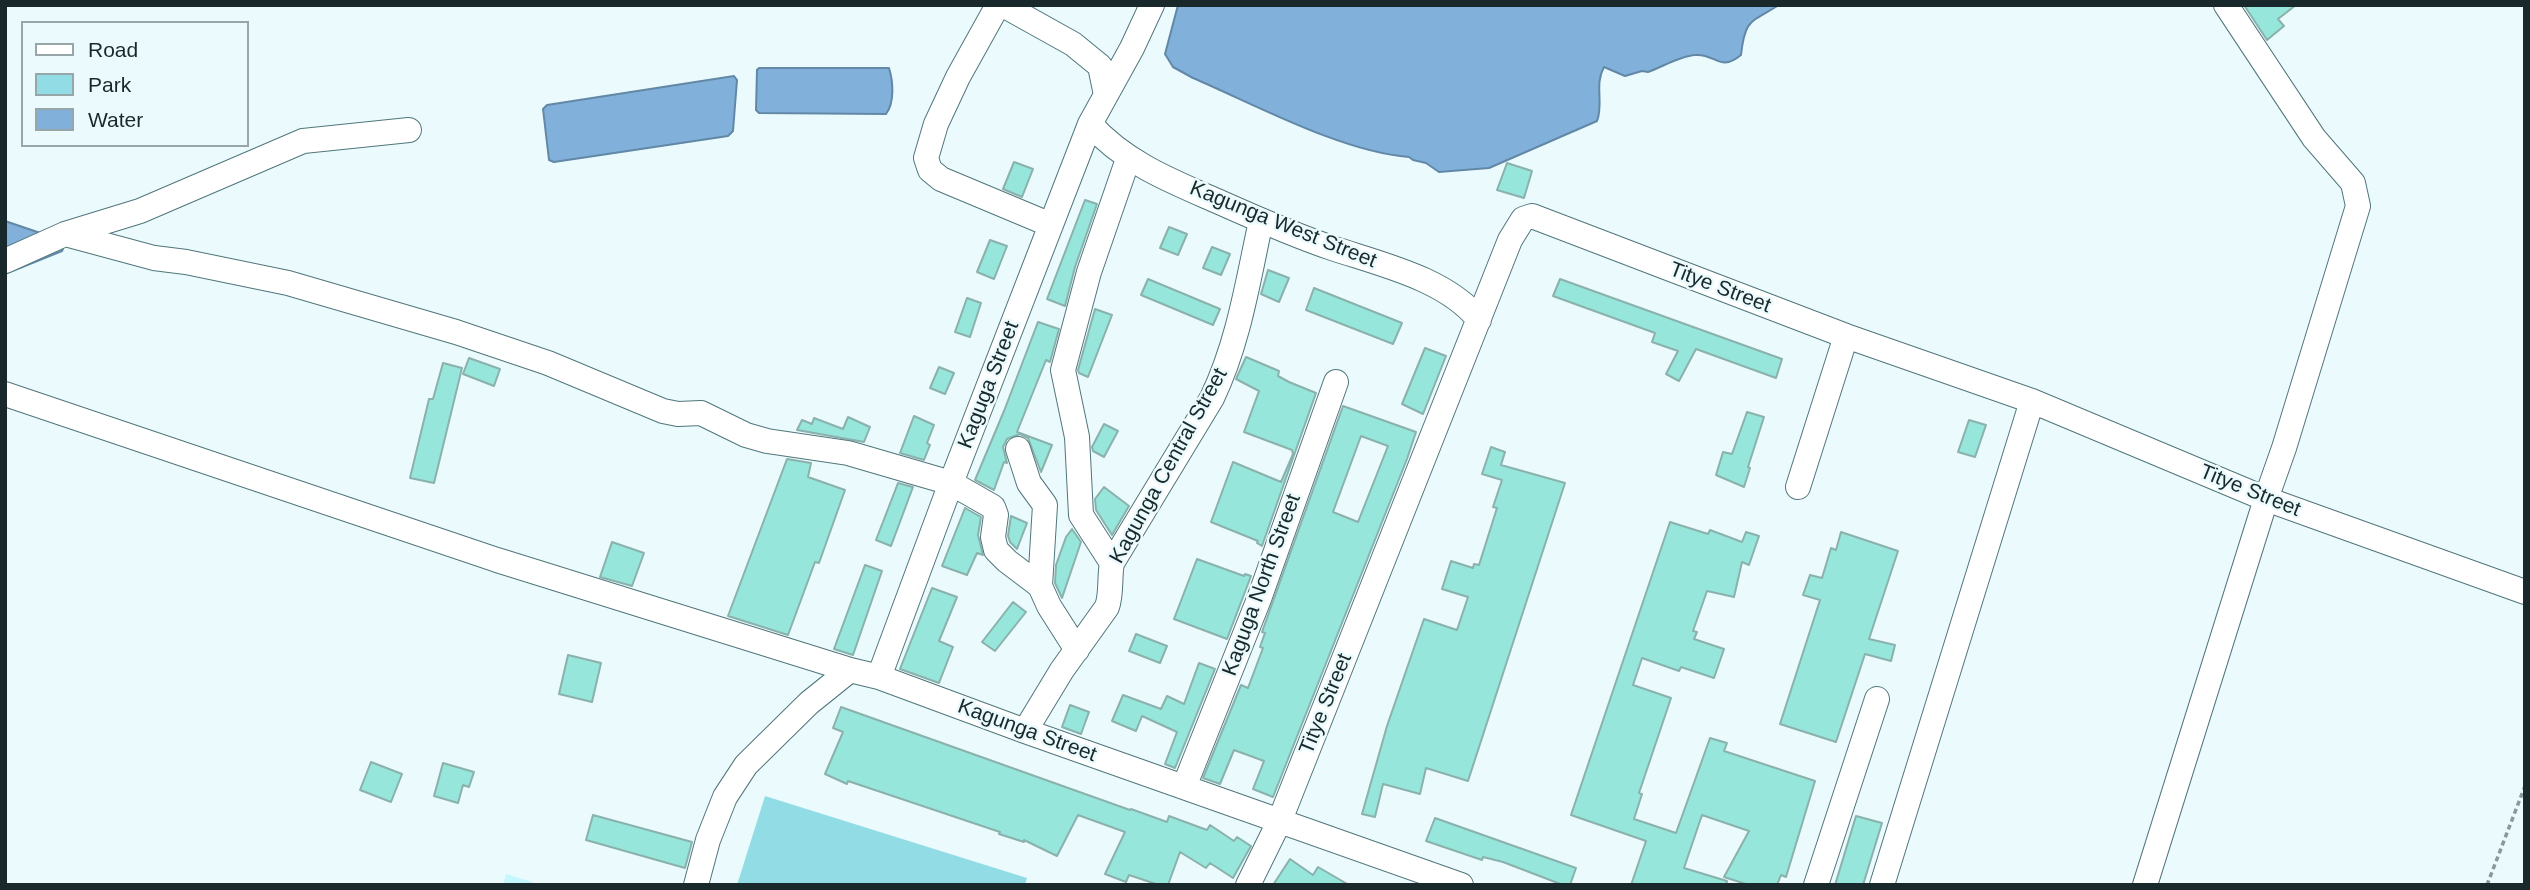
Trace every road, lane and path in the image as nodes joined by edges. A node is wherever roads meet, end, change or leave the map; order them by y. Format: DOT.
graph roads {
  1 [pos="1000,5"];
  2 [pos="1152,5"];
  3 [pos="2226,5"];
  4 [pos="1106,95"];
  5 [pos="1090,124"];
  6 [pos="409,130"];
  7 [pos="1128,159"];
  8 [pos="1261,221"];
  9 [pos="1051,225"];
  10 [pos="65,234"];
  11 [pos="5,261"];
  12 [pos="1479,320"];
  13 [pos="1846,336"];
  14 [pos="1336,382"];
  15 [pos="5,394"];
  16 [pos="2032,401"];
  17 [pos="1018,449"];
  18 [pos="951,483"];
  19 [pos="1798,487"];
  20 [pos="2266,499"];
  21 [pos="1112,563"];
  22 [pos="1040,586"];
  23 [pos="2525,592"];
  24 [pos="1077,650"];
  25 [pos="850,670"];
  26 [pos="879,677"];
  27 [pos="1877,699"];
  28 [pos="1025,731"];
  29 [pos="2525,786"];
  30 [pos="1184,788"];
  31 [pos="1280,820"];
  32 [pos="696,885"];
  33 [pos="1248,885"];
  34 [pos="1461,885"];
  35 [pos="1816,885"];
  36 [pos="1882,885"];
  37 [pos="2145,885"];
  38 [pos="2487,885"];
  1 -- 4 [label="street"];
  1 -- 9 [label="street"];
  2 -- 4 [label="street, Kaguga Street"];
  3 -- 20 [label="street"];
  4 -- 5 [label="street, Kaguga Street"];
  5 -- 7 [label="street, Kagunga West Street"];
  5 -- 9 [label="street, Kaguga Street"];
  6 -- 10 [label="street"];
  7 -- 8 [label="street, Kagunga West Street"];
  7 -- 21 [label="street"];
  8 -- 12 [label="street, Kagunga West Street"];
  8 -- 21 [label="street, Kagunga Central Street"];
  9 -- 18 [label="street, Kaguga Street"];
  10 -- 11 [label="street"];
  10 -- 18 [label="street"];
  12 -- 13 [label="street, Titye Street"];
  12 -- 31 [label="street, Titye Street"];
  13 -- 16 [label="street, Titye Street"];
  13 -- 19 [label="street"];
  14 -- 30 [label="street, Kaguga North Street"];
  15 -- 25 [label="street, Kagunga Street"];
  16 -- 20 [label="street, Titye Street"];
  16 -- 36 [label="street"];
  17 -- 22 [label="street"];
  18 -- 22 [label="street"];
  18 -- 26 [label="street, Kaguga Street"];
  20 -- 23 [label="street, Titye Street"];
  20 -- 37 [label="street"];
  21 -- 24 [label="street, Kagunga Central Street"];
  22 -- 24 [label="street"];
  24 -- 28 [label="street, Kagunga Central Street"];
  25 -- 26 [label="street, Kagunga Street"];
  25 -- 32 [label="street"];
  26 -- 28 [label="street, Kagunga Street"];
  27 -- 35 [label="street"];
  28 -- 30 [label="street, Kagunga Street"];
  29 -- 38 [label="path"];
  30 -- 31 [label="street, Kagunga Street"];
  31 -- 33 [label="street, Titye Street"];
  31 -- 34 [label="street, Kagunga Street"];
}
